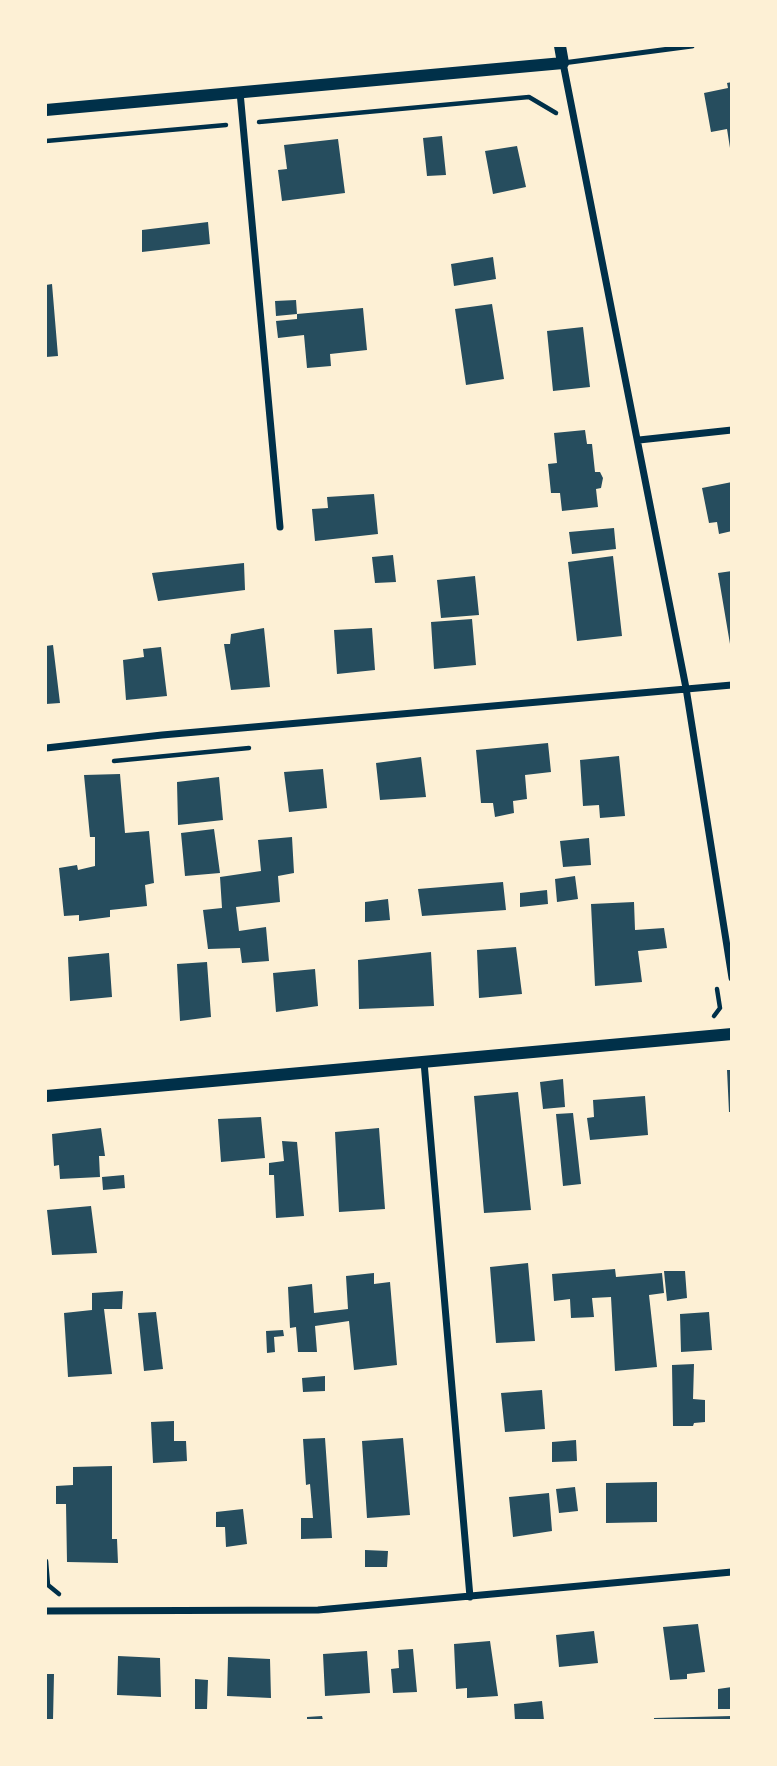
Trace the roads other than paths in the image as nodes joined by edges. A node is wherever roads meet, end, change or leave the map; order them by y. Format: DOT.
graph roads {
  1 [pos="560,46"];
  2 [pos="692,46"];
  3 [pos="563,63"];
  4 [pos="240,92"];
  5 [pos="46,110"];
  6 [pos="732,430"];
  7 [pos="639,440"];
  8 [pos="279,527"];
  9 [pos="732,685"];
  10 [pos="687,688"];
  11 [pos="46,748"];
  12 [pos="732,978"];
  13 [pos="732,1034"];
  14 [pos="424,1062"];
  15 [pos="46,1096"];
  16 [pos="732,1572"];
  17 [pos="470,1597"];
  18 [pos="46,1611"];
  1 -- 3 [label="street"];
  2 -- 3 [label="lane"];
  3 -- 4 [label="street"];
  3 -- 7 [label="street"];
  4 -- 5 [label="street"];
  4 -- 8 [label="street"];
  6 -- 7 [label="street"];
  7 -- 10 [label="street"];
  9 -- 10 [label="street"];
  10 -- 11 [label="street"];
  10 -- 12 [label="street"];
  13 -- 14 [label="street"];
  14 -- 15 [label="street"];
  14 -- 17 [label="street"];
  16 -- 17 [label="street"];
  17 -- 18 [label="street"];
}
